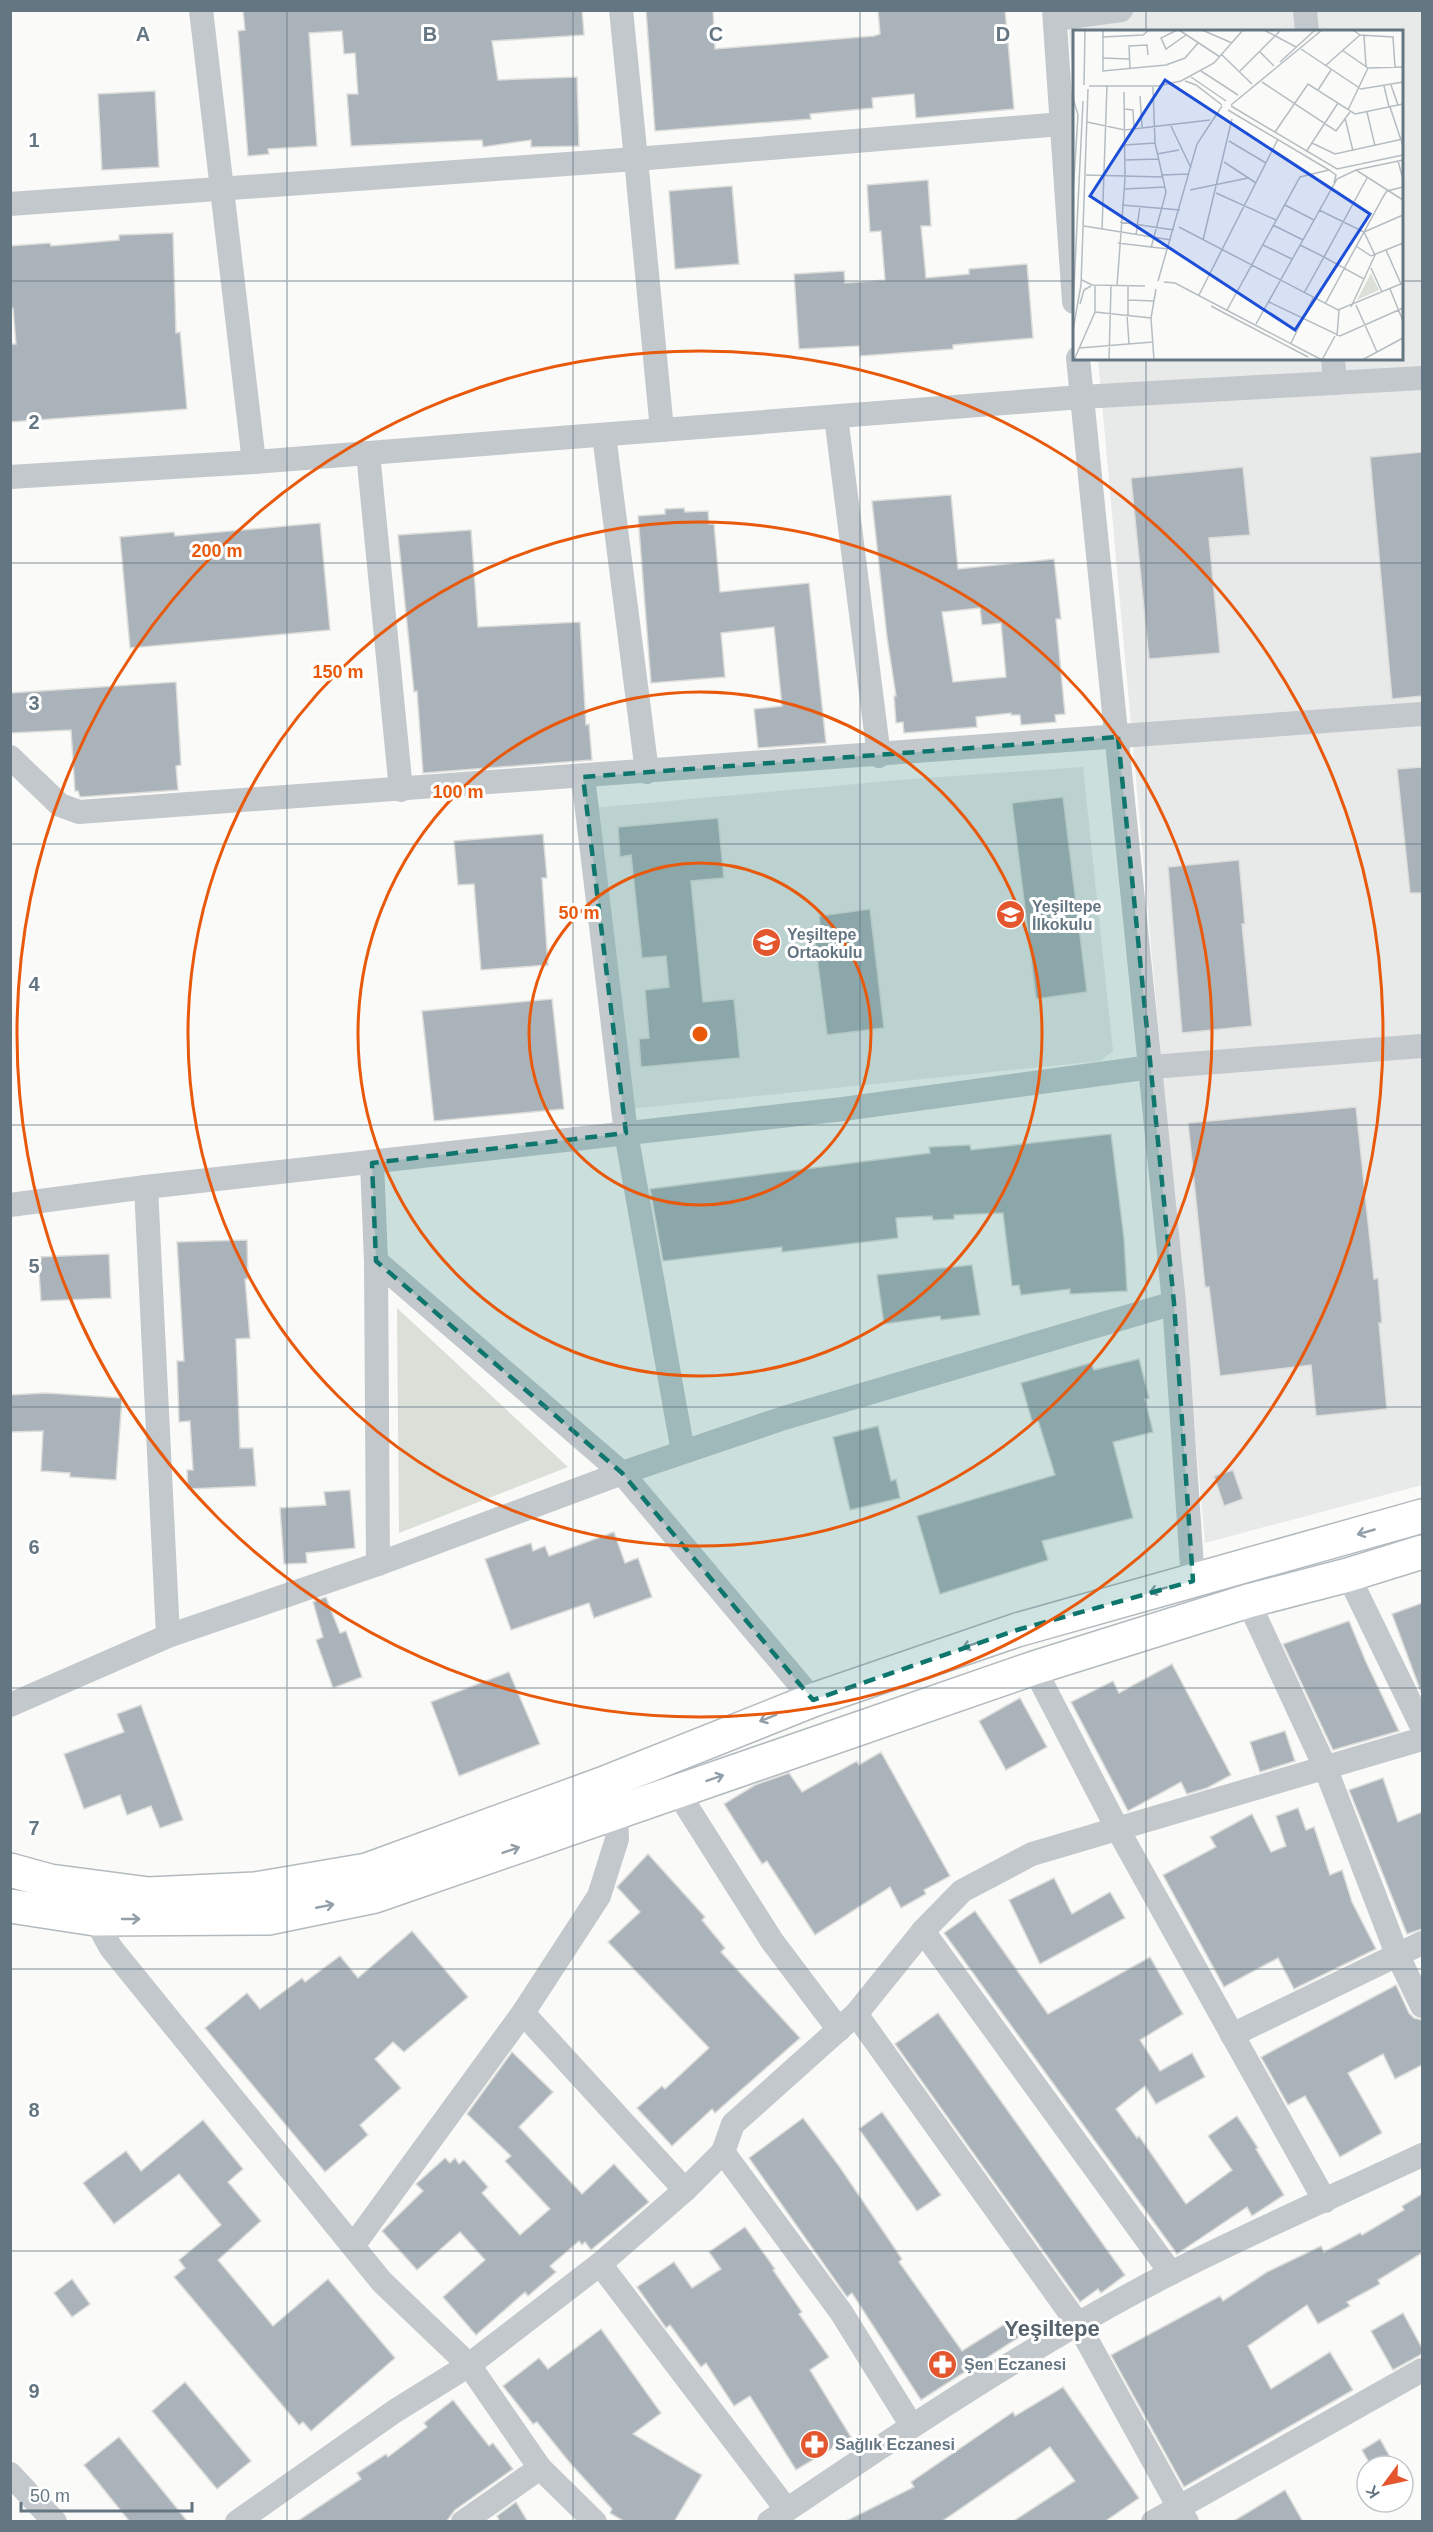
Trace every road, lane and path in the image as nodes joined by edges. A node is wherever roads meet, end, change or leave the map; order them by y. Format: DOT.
graph roads {
  1 [pos="201,10"];
  2 [pos="621,10"];
  3 [pos="1121,10"];
  4 [pos="1305,10"];
  5 [pos="1054,15"];
  6 [pos="1307,30"];
  7 [pos="1062,124"];
  8 [pos="636,159"];
  9 [pos="224,189"];
  10 [pos="10,204"];
  11 [pos="1073,287"];
  12 [pos="1078,360"];
  13 [pos="1333,360"];
  14 [pos="1422,378"];
  15 [pos="1335,383"];
  16 [pos="1081,398"];
  17 [pos="836,417"];
  18 [pos="662,430"];
  19 [pos="604,435"];
  20 [pos="368,453"];
  21 [pos="254,462"];
  22 [pos="10,477"];
  23 [pos="1422,714"];
  24 [pos="1118,737"];
  25 [pos="879,756"];
  26 [pos="10,757"];
  27 [pos="647,772"];
  28 [pos="583,777"];
  29 [pos="401,790"];
  30 [pos="1422,1046"];
  31 [pos="1151,1067"];
  32 [pos="626,1133"];
  33 [pos="372,1163"];
  34 [pos="147,1187"];
  35 [pos="10,1205"];
  36 [pos="376,1261"];
  37 [pos="1174,1303"];
  38 [pos="683,1452"];
  39 [pos="622,1473"];
  40 [pos="1422,1516"];
  41 [pos="1422,1552"];
  42 [pos="378,1564"];
  43 [pos="1348,1575"];
  44 [pos="1193,1581"];
  45 [pos="1248,1601"];
  46 [pos="168,1636"];
  47 [pos="1034,1668"];
  48 [pos="813,1700"];
  49 [pos="10,1705"];
  50 [pos="1422,1727"];
  51 [pos="1422,1739"];
  52 [pos="1325,1767"];
  53 [pos="677,1791"];
  54 [pos="616,1813"];
  55 [pos="1117,1828"];
  56 [pos="10,1870"];
  57 [pos="10,1906"];
  58 [pos="95,1919"];
  59 [pos="923,1930"];
  60 [pos="1422,1943"];
  61 [pos="1397,1954"];
  62 [pos="1422,2006"];
  63 [pos="523,2013"];
  64 [pos="848,2022"];
  65 [pos="1232,2035"];
  66 [pos="723,2152"];
  67 [pos="1422,2155"];
  68 [pos="685,2190"];
  69 [pos="1325,2201"];
  70 [pos="353,2246"];
  71 [pos="600,2264"];
  72 [pos="1172,2273"];
  73 [pos="1078,2324"];
  74 [pos="469,2365"];
  75 [pos="1422,2370"];
  76 [pos="912,2426"];
  77 [pos="540,2468"];
  78 [pos="10,2474"];
  79 [pos="1183,2514"];
  80 [pos="778,2516"];
  81 [pos="55,2522"];
  82 [pos="237,2522"];
  83 [pos="463,2522"];
  84 [pos="595,2522"];
  85 [pos="1153,2522"];
  1 -- 9 [label="street"];
  2 -- 8 [label="street"];
  3 -- 5 [label="street"];
  4 -- 6 [label="street"];
  5 -- 7 [label="street"];
  7 -- 8 [label="street"];
  7 -- 11 [label="street"];
  8 -- 9 [label="street"];
  8 -- 18 [label="street"];
  9 -- 10 [label="street"];
  9 -- 21 [label="street"];
  12 -- 16 [label="street"];
  13 -- 15 [label="street"];
  14 -- 15 [label="street"];
  15 -- 16 [label="street"];
  16 -- 17 [label="street"];
  16 -- 24 [label="street"];
  17 -- 18 [label="street"];
  17 -- 25 [label="street"];
  18 -- 19 [label="street"];
  19 -- 20 [label="street"];
  19 -- 27 [label="street"];
  20 -- 21 [label="street"];
  20 -- 29 [label="street"];
  21 -- 22 [label="street"];
  23 -- 24 [label="street"];
  24 -- 25 [label="street"];
  24 -- 31 [label="street"];
  25 -- 27 [label="street"];
  26 -- 29 [label="street"];
  27 -- 28 [label="street"];
  28 -- 29 [label="street"];
  28 -- 32 [label="street"];
  30 -- 31 [label="street"];
  31 -- 32 [label="street"];
  31 -- 37 [label="street"];
  32 -- 33 [label="street"];
  32 -- 38 [label="street"];
  33 -- 34 [label="street"];
  33 -- 36 [label="street"];
  34 -- 35 [label="street"];
  34 -- 46 [label="street"];
  36 -- 39 [label="street"];
  36 -- 42 [label="street"];
  37 -- 38 [label="street"];
  37 -- 44 [label="street"];
  38 -- 39 [label="street"];
  39 -- 42 [label="street"];
  39 -- 48 [label="street"];
  40 -- 44 [label="main road, one-way"];
  41 -- 43 [label="main road"];
  42 -- 46 [label="street"];
  43 -- 45 [label="main road"];
  43 -- 50 [label="street"];
  44 -- 48 [label="main road, one-way"];
  45 -- 47 [label="main road"];
  45 -- 52 [label="street"];
  46 -- 49 [label="street"];
  53 -- 47 [label="main road, one-way"];
  47 -- 55 [label="street"];
  48 -- 56 [label="main road, one-way"];
  51 -- 52 [label="street"];
  52 -- 55 [label="street"];
  52 -- 61 [label="street"];
  53 -- 54 [label="main road"];
  53 -- 64 [label="street"];
  58 -- 54 [label="main road, one-way"];
  54 -- 63 [label="street"];
  55 -- 59 [label="street"];
  55 -- 65 [label="street"];
  57 -- 58 [label="main road"];
  58 -- 70 [label="street"];
  59 -- 64 [label="street"];
  59 -- 72 [label="street"];
  60 -- 61 [label="street"];
  61 -- 62 [label="street"];
  61 -- 65 [label="street"];
  63 -- 68 [label="street"];
  63 -- 70 [label="street"];
  64 -- 66 [label="street"];
  64 -- 73 [label="street"];
  65 -- 69 [label="street"];
  66 -- 68 [label="street"];
  66 -- 76 [label="street"];
  67 -- 69 [label="street"];
  68 -- 71 [label="street"];
  69 -- 72 [label="street"];
  70 -- 74 [label="street"];
  71 -- 74 [label="street"];
  71 -- 80 [label="street"];
  72 -- 73 [label="street"];
  73 -- 76 [label="street"];
  73 -- 79 [label="street"];
  74 -- 77 [label="street"];
  74 -- 82 [label="street"];
  75 -- 79 [label="street"];
  76 -- 80 [label="street"];
  77 -- 83 [label="street"];
  77 -- 84 [label="street"];
  78 -- 81 [label="street"];
  79 -- 85 [label="street"];
}
